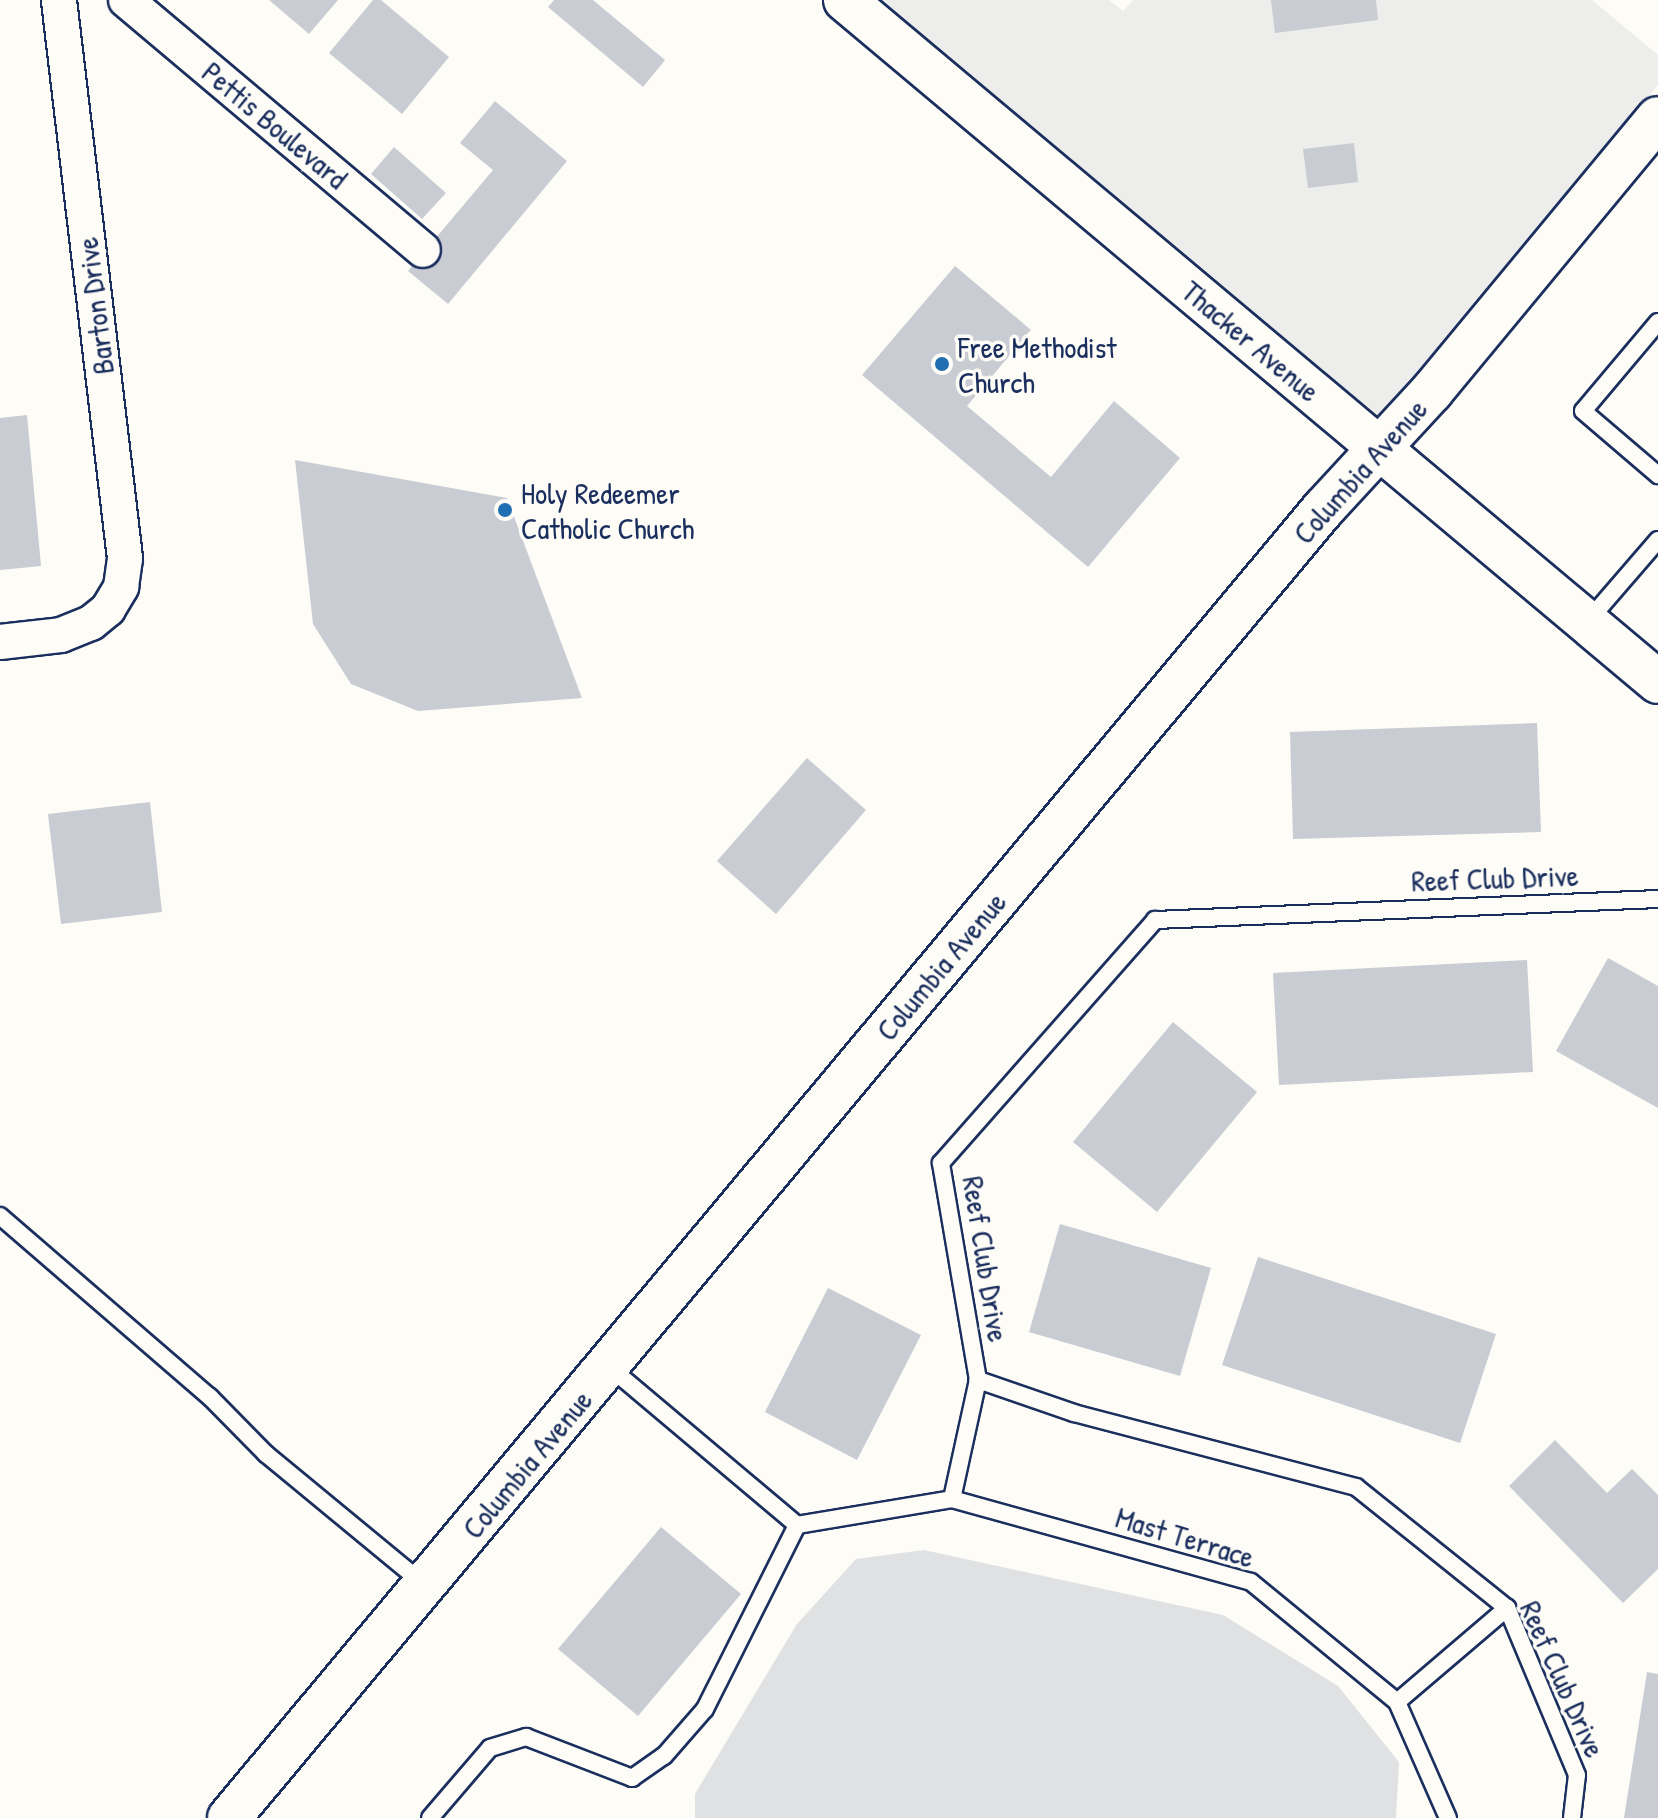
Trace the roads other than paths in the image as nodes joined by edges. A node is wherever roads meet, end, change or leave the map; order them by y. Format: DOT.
graph roads {
  1 [pos="59,0"];
  2 [pos="126,0"];
  3 [pos="845,0"];
  4 [pos="1658,118"];
  5 [pos="423,250"];
  6 [pos="1658,322"];
  7 [pos="1379,449"];
  8 [pos="1658,475"];
  9 [pos="1658,540"];
  10 [pos="1587,623"];
  11 [pos="0,642"];
  12 [pos="1658,682"];
  13 [pos="1658,899"];
  14 [pos="0,1216"];
  15 [pos="608,1366"];
  16 [pos="978,1380"];
  17 [pos="952,1499"];
  18 [pos="797,1525"];
  19 [pos="426,1586"];
  20 [pos="1507,1608"];
  21 [pos="1397,1702"];
  22 [pos="229,1818"];
  23 [pos="430,1818"];
  24 [pos="1448,1818"];
  25 [pos="1572,1818"];
  1 -- 11 [label="street, Barton Drive"];
  2 -- 5 [label="street, Pettis Boulevard"];
  3 -- 7 [label="street, Thacker Avenue"];
  4 -- 7 [label="street, Columbia Avenue"];
  6 -- 8 [label="lane"];
  7 -- 10 [label="street, Thacker Avenue"];
  7 -- 15 [label="street, Columbia Avenue"];
  9 -- 10 [label="lane"];
  10 -- 12 [label="street, Thacker Avenue"];
  13 -- 16 [label="lane, Reef Club Drive"];
  14 -- 19 [label="lane"];
  15 -- 18 [label="lane"];
  15 -- 19 [label="street, Columbia Avenue"];
  16 -- 17 [label="lane"];
  16 -- 20 [label="lane, Reef Club Drive"];
  17 -- 18 [label="lane, Mast Terrace"];
  17 -- 21 [label="lane, Mast Terrace"];
  18 -- 23 [label="lane"];
  19 -- 22 [label="street, Columbia Avenue"];
  20 -- 21 [label="lane"];
  20 -- 25 [label="lane, Reef Club Drive"];
  21 -- 24 [label="lane, Mast Terrace"];
}
